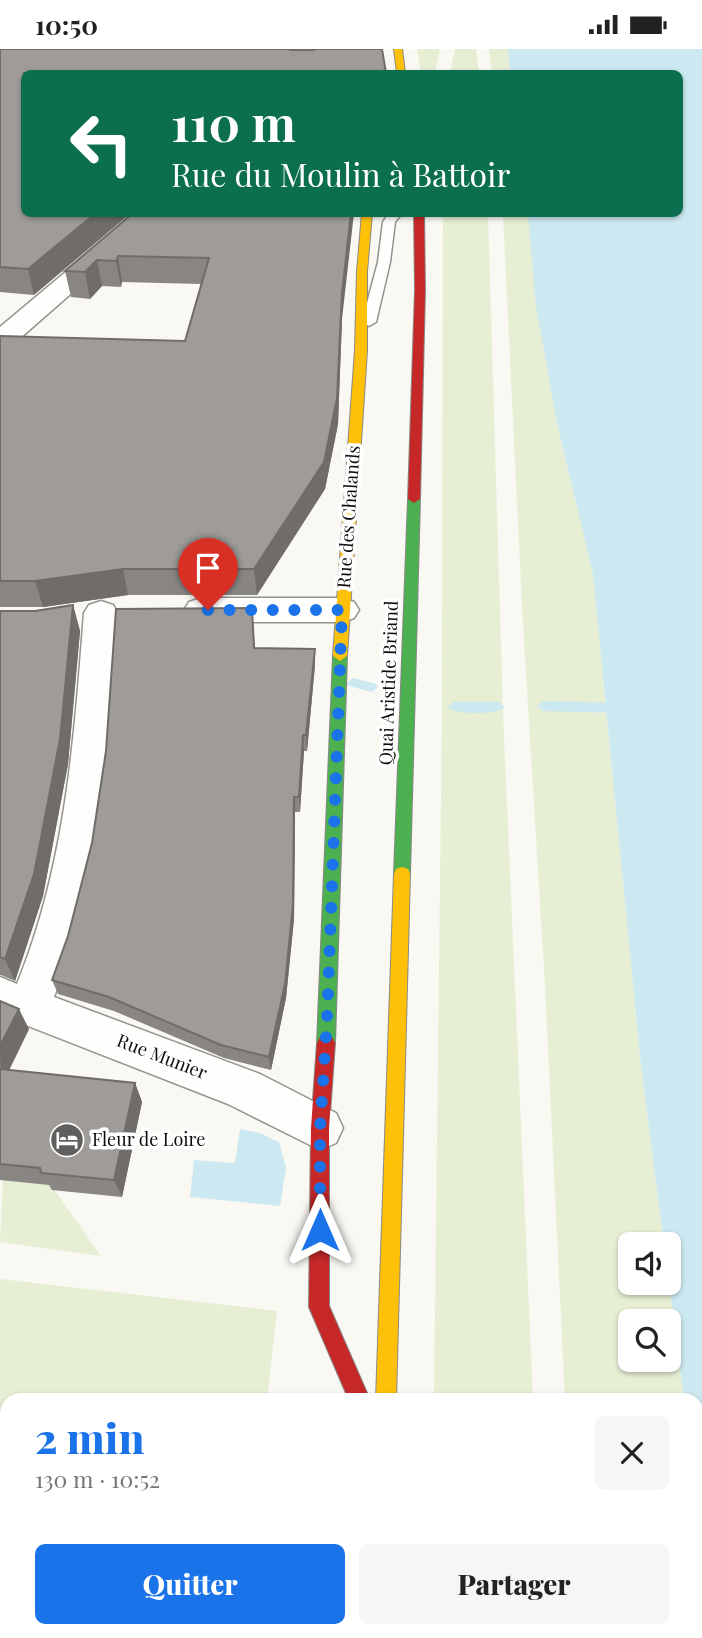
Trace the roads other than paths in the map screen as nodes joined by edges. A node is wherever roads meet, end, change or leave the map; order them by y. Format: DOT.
graph roads {
  1 [pos="398,49"];
  2 [pos="401,70"];
  3 [pos="146,217"];
  4 [pos="367,217"];
  5 [pos="393,217"];
  6 [pos="419,217"];
  7 [pos="0,341"];
  8 [pos="361,350"];
  9 [pos="168,610"];
  10 [pos="342,610"];
  11 [pos="98,614"];
  12 [pos="15,1001"];
  13 [pos="320,1128"];
  14 [pos="356,1393"];
  15 [pos="386,1393"];
  1 -- 2 [label="main road"];
  3 -- 7 [label="street"];
  4 -- 8 [label="main road, Rue des Chalands"];
  5 -- 8 [label="lane"];
  6 -- 15 [label="main road, Quai Aristide Briand"];
  8 -- 10 [label="main road, Rue des Chalands"];
  9 -- 10 [label="street"];
  10 -- 13 [label="main road, Rue des Chalands"];
  11 -- 12 [label="street"];
  12 -- 13 [label="street, Rue Munier"];
  13 -- 14 [label="main road, Rue des Chalands"];
}
